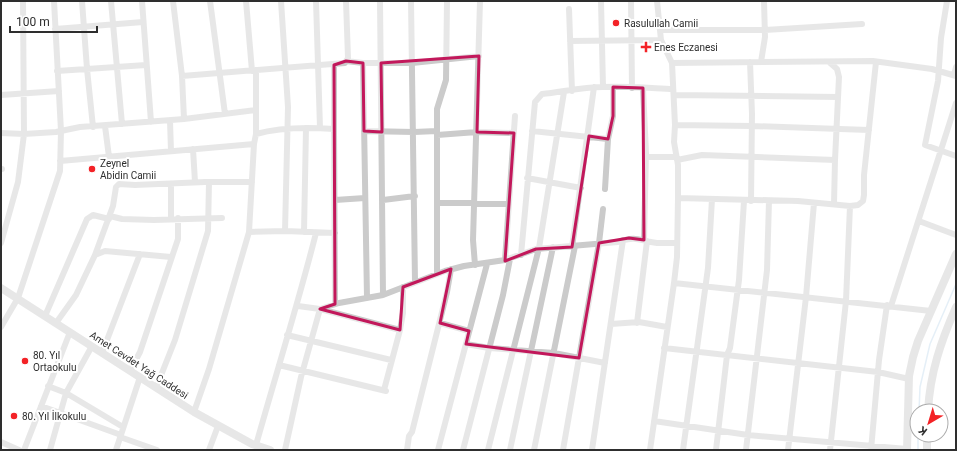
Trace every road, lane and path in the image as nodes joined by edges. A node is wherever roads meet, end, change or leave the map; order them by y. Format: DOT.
graph roads {
  1 [pos="23,1"];
  2 [pos="54,1"];
  3 [pos="82,1"];
  4 [pos="112,1"];
  5 [pos="142,1"];
  6 [pos="173,1"];
  7 [pos="210,1"];
  8 [pos="246,1"];
  9 [pos="281,1"];
  10 [pos="316,1"];
  11 [pos="346,1"];
  12 [pos="380,1"];
  13 [pos="411,1"];
  14 [pos="447,1"];
  15 [pos="480,1"];
  16 [pos="601,1"];
  17 [pos="630,1"];
  18 [pos="657,1"];
  19 [pos="764,1"];
  20 [pos="947,1"];
  21 [pos="569,10"];
  22 [pos="143,22"];
  23 [pos="862,24"];
  24 [pos="113,25"];
  25 [pos="84,28"];
  26 [pos="55,29"];
  27 [pos="660,30"];
  28 [pos="765,30"];
  29 [pos="661,40"];
  30 [pos="570,41"];
  31 [pos="602,42"];
  32 [pos="632,42"];
  33 [pos="479,56"];
  34 [pos="447,60"];
  35 [pos="346,61"];
  36 [pos="750,62"];
  37 [pos="761,62"];
  38 [pos="829,62"];
  39 [pos="876,62"];
  40 [pos="363,63"];
  41 [pos="381,63"];
  42 [pos="412,63"];
  43 [pos="672,63"];
  44 [pos="146,65"];
  45 [pos="334,65"];
  46 [pos="317,66"];
  47 [pos="117,67"];
  48 [pos="956,67"];
  49 [pos="286,68"];
  50 [pos="87,69"];
  51 [pos="254,70"];
  52 [pos="57,71"];
  53 [pos="939,71"];
  54 [pos="220,73"];
  55 [pos="955,75"];
  56 [pos="182,76"];
  57 [pos="594,87"];
  58 [pos="603,87"];
  59 [pos="614,87"];
  60 [pos="632,88"];
  61 [pos="643,88"];
  62 [pos="59,91"];
  63 [pos="572,91"];
  64 [pos="564,92"];
  65 [pos="673,92"];
  66 [pos="1,94"];
  67 [pos="24,94"];
  68 [pos="751,95"];
  69 [pos="838,97"];
  70 [pos="956,103"];
  71 [pos="256,110"];
  72 [pos="224,114"];
  73 [pos="515,116"];
  74 [pos="184,119"];
  75 [pos="170,121"];
  76 [pos="152,122"];
  77 [pos="122,124"];
  78 [pos="105,126"];
  79 [pos="675,126"];
  80 [pos="752,126"];
  81 [pos="93,127"];
  82 [pos="286,128"];
  83 [pos="306,128"];
  84 [pos="320,128"];
  85 [pos="334,129"];
  86 [pos="837,129"];
  87 [pos="869,130"];
  88 [pos="61,131"];
  89 [pos="364,131"];
  90 [pos="532,131"];
  91 [pos="382,132"];
  92 [pos="414,132"];
  93 [pos="477,132"];
  94 [pos="557,132"];
  95 [pos="1,133"];
  96 [pos="437,133"];
  97 [pos="514,133"];
  98 [pos="24,134"];
  99 [pos="256,134"];
  100 [pos="588,136"];
  101 [pos="608,138"];
  102 [pos="254,144"];
  103 [pos="192,149"];
  104 [pos="170,151"];
  105 [pos="941,151"];
  106 [pos="956,156"];
  107 [pos="109,157"];
  108 [pos="646,157"];
  109 [pos="751,157"];
  110 [pos="676,159"];
  111 [pos="835,160"];
  112 [pos="60,161"];
  113 [pos="527,178"];
  114 [pos="195,182"];
  115 [pos="209,182"];
  116 [pos="252,182"];
  117 [pos="550,183"];
  118 [pos="171,185"];
  119 [pos="581,188"];
  120 [pos="605,189"];
  121 [pos="415,196"];
  122 [pos="365,198"];
  123 [pos="678,198"];
  124 [pos="712,199"];
  125 [pos="335,200"];
  126 [pos="383,200"];
  127 [pos="747,201"];
  128 [pos="769,201"];
  129 [pos="437,203"];
  130 [pos="814,203"];
  131 [pos="474,204"];
  132 [pos="508,204"];
  133 [pos="834,204"];
  134 [pos="850,206"];
  135 [pos="603,209"];
  136 [pos="110,217"];
  137 [pos="178,218"];
  138 [pos="209,218"];
  139 [pos="222,218"];
  140 [pos="171,219"];
  141 [pos="919,221"];
  142 [pos="285,231"];
  143 [pos="249,232"];
  144 [pos="304,232"];
  145 [pos="316,232"];
  146 [pos="336,234"];
  147 [pos="956,235"];
  148 [pos="623,240"];
  149 [pos="646,240"];
  150 [pos="676,242"];
  151 [pos="599,243"];
  152 [pos="1,244"];
  153 [pos="553,247"];
  154 [pos="573,247"];
  155 [pos="539,248"];
  156 [pos="94,254"];
  157 [pos="140,254"];
  158 [pos="956,254"];
  159 [pos="521,255"];
  160 [pos="171,257"];
  161 [pos="508,260"];
  162 [pos="487,264"];
  163 [pos="474,265"];
  164 [pos="451,269"];
  165 [pos="438,274"];
  166 [pos="415,282"];
  167 [pos="674,283"];
  168 [pos="403,287"];
  169 [pos="705,287"];
  170 [pos="1,288"];
  171 [pos="737,290"];
  172 [pos="765,293"];
  173 [pos="384,295"];
  174 [pos="806,297"];
  175 [pos="18,298"];
  176 [pos="367,298"];
  177 [pos="846,301"];
  178 [pos="335,304"];
  179 [pos="298,306"];
  180 [pos="889,306"];
  181 [pos="956,307"];
  182 [pos="320,309"];
  183 [pos="931,311"];
  184 [pos="45,316"];
  185 [pos="637,322"];
  186 [pos="56,323"];
  187 [pos="440,323"];
  188 [pos="611,324"];
  189 [pos="1,327"];
  190 [pos="667,327"];
  191 [pos="400,330"];
  192 [pos="469,331"];
  193 [pos="70,332"];
  194 [pos="287,335"];
  195 [pos="311,341"];
  196 [pos="466,344"];
  197 [pos="92,346"];
  198 [pos="489,348"];
  199 [pos="664,348"];
  200 [pos="513,349"];
  201 [pos="531,351"];
  202 [pos="698,352"];
  203 [pos="102,353"];
  204 [pos="554,353"];
  205 [pos="727,355"];
  206 [pos="579,358"];
  207 [pos="757,359"];
  208 [pos="391,360"];
  209 [pos="605,363"];
  210 [pos="798,363"];
  211 [pos="279,365"];
  212 [pos="838,368"];
  213 [pos="130,371"];
  214 [pos="303,371"];
  215 [pos="878,372"];
  216 [pos="140,378"];
  217 [pos="909,379"];
  218 [pos="48,386"];
  219 [pos="156,388"];
  220 [pos="66,393"];
  221 [pos="928,403"];
  222 [pos="41,406"];
  223 [pos="194,412"];
  224 [pos="61,413"];
  225 [pos="654,421"];
  226 [pos="218,426"];
  227 [pos="686,427"];
  228 [pos="123,428"];
  229 [pos="719,431"];
  230 [pos="748,435"];
  231 [pos="120,436"];
  232 [pos="789,439"];
  233 [pos="1,442"];
  234 [pos="831,442"];
  235 [pos="256,445"];
  236 [pos="871,448"];
  237 [pos="19,450"];
  238 [pos="24,450"];
  239 [pos="50,450"];
  240 [pos="116,450"];
  241 [pos="156,450"];
  242 [pos="209,450"];
  243 [pos="270,450"];
  244 [pos="285,450"];
  245 [pos="407,450"];
  246 [pos="438,450"];
  247 [pos="463,450"];
  248 [pos="488,450"];
  249 [pos="510,450"];
  250 [pos="534,450"];
  251 [pos="563,450"];
  252 [pos="592,450"];
  253 [pos="650,450"];
  254 [pos="683,450"];
  255 [pos="716,450"];
  256 [pos="746,450"];
  257 [pos="788,450"];
  258 [pos="830,450"];
  259 [pos="907,450"];
  1 -- 67 [label="street"];
  2 -- 26 [label="street"];
  3 -- 25 [label="street"];
  4 -- 24 [label="street"];
  5 -- 22 [label="street"];
  6 -- 56 [label="street"];
  7 -- 54 [label="street"];
  8 -- 51 [label="street"];
  9 -- 49 [label="street"];
  10 -- 46 [label="street"];
  11 -- 35 [label="street"];
  12 -- 41 [label="street"];
  13 -- 42 [label="street"];
  14 -- 34 [label="street"];
  15 -- 33 [label="street"];
  16 -- 31 [label="street"];
  17 -- 32 [label="street"];
  18 -- 27 [label="street"];
  19 -- 28 [label="street"];
  20 -- 53 [label="street"];
  21 -- 30 [label="street"];
  22 -- 24 [label="street"];
  22 -- 44 [label="street"];
  23 -- 28 [label="street"];
  24 -- 25 [label="street"];
  24 -- 47 [label="street"];
  25 -- 26 [label="street"];
  25 -- 50 [label="street"];
  26 -- 52 [label="street"];
  27 -- 28 [label="street"];
  27 -- 29 [label="street"];
  28 -- 37 [label="street"];
  29 -- 32 [label="street"];
  29 -- 43 [label="street"];
  30 -- 31 [label="street"];
  30 -- 63 [label="street"];
  31 -- 32 [label="street"];
  31 -- 58 [label="street"];
  32 -- 60 [label="street"];
  33 -- 34 [label="street"];
  33 -- 93 [label="street"];
  34 -- 42 [label="street"];
  34 -- 96 [label="street"];
  35 -- 40 [label="street"];
  35 -- 45 [label="street"];
  36 -- 37 [label="street"];
  36 -- 43 [label="street"];
  36 -- 68 [label="street"];
  37 -- 38 [label="street"];
  38 -- 39 [label="street"];
  38 -- 69 [label="street"];
  39 -- 53 [label="street"];
  39 -- 87 [label="street"];
  40 -- 41 [label="street"];
  40 -- 89 [label="street"];
  41 -- 42 [label="street"];
  41 -- 91 [label="street"];
  42 -- 92 [label="street"];
  43 -- 65 [label="street"];
  44 -- 47 [label="street"];
  44 -- 76 [label="street"];
  45 -- 46 [label="street"];
  45 -- 85 [label="street"];
  46 -- 49 [label="street"];
  46 -- 84 [label="street"];
  47 -- 50 [label="street"];
  47 -- 77 [label="street"];
  48 -- 55 [label="street"];
  49 -- 51 [label="street"];
  49 -- 82 [label="street"];
  50 -- 52 [label="street"];
  50 -- 81 [label="street"];
  51 -- 54 [label="street"];
  51 -- 71 [label="street"];
  52 -- 62 [label="street"];
  53 -- 55 [label="street"];
  53 -- 105 [label="street"];
  54 -- 56 [label="street"];
  54 -- 72 [label="street"];
  56 -- 74 [label="street"];
  57 -- 58 [label="street"];
  57 -- 63 [label="street"];
  57 -- 100 [label="street"];
  58 -- 59 [label="street"];
  59 -- 60 [label="street"];
  59 -- 101 [label="street"];
  60 -- 61 [label="street"];
  61 -- 65 [label="street"];
  61 -- 108 [label="street"];
  62 -- 67 [label="street"];
  62 -- 88 [label="street"];
  63 -- 64 [label="street"];
  64 -- 90 [label="street"];
  64 -- 94 [label="street"];
  65 -- 68 [label="street"];
  65 -- 79 [label="street"];
  66 -- 67 [label="street"];
  67 -- 98 [label="street"];
  68 -- 69 [label="street"];
  68 -- 80 [label="street"];
  69 -- 86 [label="street"];
  70 -- 105 [label="street"];
  71 -- 72 [label="street"];
  71 -- 99 [label="street"];
  72 -- 74 [label="street"];
  73 -- 97 [label="street"];
  74 -- 75 [label="street"];
  75 -- 76 [label="street"];
  75 -- 104 [label="street"];
  76 -- 77 [label="street"];
  77 -- 78 [label="street"];
  78 -- 81 [label="street"];
  78 -- 107 [label="street"];
  79 -- 80 [label="street"];
  79 -- 110 [label="street"];
  80 -- 86 [label="street"];
  80 -- 109 [label="street"];
  81 -- 88 [label="street"];
  82 -- 83 [label="street"];
  82 -- 99 [label="street"];
  82 -- 142 [label="street"];
  83 -- 84 [label="street"];
  83 -- 144 [label="street"];
  84 -- 85 [label="street"];
  85 -- 125 [label="street"];
  86 -- 87 [label="street"];
  86 -- 111 [label="street"];
  87 -- 134 [label="street"];
  88 -- 98 [label="street"];
  88 -- 112 [label="street"];
  89 -- 91 [label="street"];
  89 -- 122 [label="street"];
  90 -- 94 [label="street"];
  90 -- 113 [label="street"];
  91 -- 92 [label="street"];
  91 -- 126 [label="street"];
  92 -- 96 [label="street"];
  92 -- 121 [label="street"];
  93 -- 96 [label="street"];
  93 -- 97 [label="street"];
  93 -- 131 [label="street"];
  94 -- 100 [label="street"];
  94 -- 117 [label="street"];
  95 -- 98 [label="street"];
  96 -- 129 [label="street"];
  97 -- 132 [label="street"];
  98 -- 152 [label="street"];
  99 -- 102 [label="street"];
  100 -- 101 [label="street"];
  100 -- 119 [label="street"];
  101 -- 120 [label="street"];
  102 -- 103 [label="street"];
  102 -- 116 [label="street"];
  103 -- 104 [label="street"];
  103 -- 114 [label="street"];
  104 -- 107 [label="street"];
  105 -- 106 [label="street"];
  105 -- 141 [label="street"];
  107 -- 112 [label="street"];
  108 -- 110 [label="street"];
  108 -- 149 [label="street"];
  109 -- 110 [label="street"];
  109 -- 111 [label="street"];
  109 -- 127 [label="street"];
  110 -- 123 [label="street"];
  111 -- 133 [label="street"];
  112 -- 175 [label="street"];
  113 -- 117 [label="street"];
  113 -- 159 [label="street"];
  114 -- 115 [label="street"];
  114 -- 118 [label="street"];
  115 -- 116 [label="street"];
  115 -- 138 [label="street"];
  116 -- 143 [label="street"];
  117 -- 119 [label="street"];
  117 -- 155 [label="street"];
  118 -- 136 [label="street"];
  118 -- 140 [label="street"];
  119 -- 154 [label="street"];
  121 -- 126 [label="street"];
  121 -- 166 [label="street"];
  122 -- 125 [label="street"];
  122 -- 176 [label="street"];
  123 -- 124 [label="street"];
  123 -- 150 [label="street"];
  124 -- 127 [label="street"];
  124 -- 169 [label="street"];
  125 -- 146 [label="street"];
  126 -- 173 [label="street"];
  127 -- 128 [label="street"];
  127 -- 171 [label="street"];
  128 -- 130 [label="street"];
  128 -- 172 [label="street"];
  129 -- 131 [label="street"];
  129 -- 165 [label="street"];
  130 -- 133 [label="street"];
  130 -- 174 [label="street"];
  131 -- 132 [label="street"];
  131 -- 163 [label="street"];
  132 -- 161 [label="street"];
  133 -- 134 [label="street"];
  134 -- 177 [label="street"];
  135 -- 151 [label="street"];
  136 -- 140 [label="street"];
  136 -- 156 [label="street"];
  136 -- 184 [label="street"];
  137 -- 138 [label="street"];
  137 -- 140 [label="street"];
  137 -- 160 [label="street"];
  138 -- 139 [label="street"];
  138 -- 219 [label="street"];
  141 -- 147 [label="street"];
  141 -- 180 [label="street"];
  142 -- 143 [label="street"];
  142 -- 144 [label="street"];
  143 -- 223 [label="street"];
  144 -- 145 [label="street"];
  145 -- 146 [label="street"];
  145 -- 179 [label="street"];
  146 -- 178 [label="street"];
  148 -- 149 [label="street"];
  148 -- 151 [label="street"];
  148 -- 188 [label="street"];
  149 -- 150 [label="street"];
  149 -- 185 [label="street"];
  150 -- 167 [label="street"];
  151 -- 154 [label="street"];
  151 -- 206 [label="street"];
  153 -- 154 [label="street"];
  153 -- 155 [label="street"];
  153 -- 201 [label="street"];
  154 -- 204 [label="street"];
  155 -- 159 [label="street"];
  155 -- 200 [label="street"];
  156 -- 157 [label="street"];
  156 -- 186 [label="street"];
  157 -- 160 [label="street"];
  157 -- 203 [label="street"];
  158 -- 183 [label="street"];
  159 -- 161 [label="street"];
  160 -- 213 [label="street"];
  161 -- 162 [label="street"];
  161 -- 198 [label="street"];
  162 -- 163 [label="street"];
  162 -- 192 [label="street"];
  163 -- 164 [label="street"];
  164 -- 165 [label="street"];
  164 -- 187 [label="street"];
  165 -- 166 [label="street"];
  166 -- 168 [label="street"];
  167 -- 169 [label="street"];
  167 -- 190 [label="street"];
  168 -- 173 [label="street"];
  168 -- 191 [label="street"];
  169 -- 171 [label="street"];
  169 -- 202 [label="street"];
  170 -- 175 [label="street, Amet Cevdet Yağ Caddesi"];
  171 -- 172 [label="street"];
  171 -- 205 [label="street"];
  172 -- 174 [label="street"];
  172 -- 207 [label="street"];
  173 -- 176 [label="street"];
  174 -- 177 [label="street"];
  174 -- 210 [label="street"];
  175 -- 184 [label="street, Amet Cevdet Yağ Caddesi"];
  175 -- 189 [label="street"];
  176 -- 178 [label="street"];
  177 -- 180 [label="street"];
  177 -- 212 [label="street"];
  178 -- 182 [label="street"];
  179 -- 182 [label="street"];
  179 -- 194 [label="street"];
  180 -- 183 [label="street"];
  180 -- 215 [label="street"];
  181 -- 221 [label="street"];
  182 -- 191 [label="street"];
  182 -- 195 [label="street"];
  183 -- 217 [label="street"];
  184 -- 186 [label="street, Amet Cevdet Yağ Caddesi"];
  185 -- 188 [label="street"];
  185 -- 190 [label="street"];
  186 -- 193 [label="street, Amet Cevdet Yağ Caddesi"];
  187 -- 192 [label="street"];
  187 -- 245 [label="street"];
  188 -- 209 [label="street"];
  190 -- 199 [label="street"];
  191 -- 208 [label="street"];
  192 -- 196 [label="street"];
  193 -- 197 [label="street, Amet Cevdet Yağ Caddesi"];
  193 -- 218 [label="street"];
  194 -- 195 [label="street"];
  194 -- 211 [label="street"];
  195 -- 208 [label="street"];
  195 -- 214 [label="street"];
  196 -- 198 [label="street"];
  196 -- 246 [label="street"];
  197 -- 203 [label="street, Amet Cevdet Yağ Caddesi"];
  197 -- 220 [label="street"];
  198 -- 200 [label="street"];
  198 -- 247 [label="street"];
  199 -- 202 [label="street"];
  199 -- 225 [label="street"];
  200 -- 201 [label="street"];
  200 -- 248 [label="street"];
  201 -- 204 [label="street"];
  201 -- 249 [label="street"];
  202 -- 205 [label="street"];
  202 -- 227 [label="street"];
  203 -- 213 [label="street, Amet Cevdet Yağ Caddesi"];
  204 -- 206 [label="street"];
  204 -- 250 [label="street"];
  205 -- 207 [label="street"];
  205 -- 229 [label="street"];
  206 -- 209 [label="street"];
  206 -- 251 [label="street"];
  207 -- 210 [label="street"];
  207 -- 230 [label="street"];
  208 -- 214 [label="street"];
  209 -- 252 [label="street"];
  210 -- 212 [label="street"];
  210 -- 232 [label="street"];
  211 -- 214 [label="street"];
  211 -- 235 [label="street"];
  212 -- 215 [label="street"];
  212 -- 234 [label="street"];
  213 -- 216 [label="street, Amet Cevdet Yağ Caddesi"];
  214 -- 244 [label="street"];
  215 -- 217 [label="street"];
  215 -- 236 [label="street"];
  216 -- 219 [label="street, Amet Cevdet Yağ Caddesi"];
  216 -- 228 [label="street"];
  217 -- 259 [label="street"];
  218 -- 220 [label="street"];
  218 -- 222 [label="street"];
  219 -- 223 [label="street, Amet Cevdet Yağ Caddesi"];
  220 -- 224 [label="street"];
  220 -- 228 [label="street"];
  222 -- 224 [label="street"];
  222 -- 238 [label="street"];
  223 -- 226 [label="street, Amet Cevdet Yağ Caddesi"];
  224 -- 231 [label="street"];
  224 -- 239 [label="street"];
  225 -- 227 [label="street"];
  225 -- 253 [label="street"];
  226 -- 235 [label="street, Amet Cevdet Yağ Caddesi"];
  226 -- 242 [label="street"];
  227 -- 229 [label="street"];
  227 -- 254 [label="street"];
  228 -- 231 [label="street"];
  229 -- 230 [label="street"];
  229 -- 255 [label="street"];
  230 -- 232 [label="street"];
  230 -- 256 [label="street"];
  231 -- 240 [label="street"];
  231 -- 241 [label="street"];
  232 -- 234 [label="street"];
  232 -- 257 [label="street"];
  233 -- 237 [label="street"];
  234 -- 236 [label="street"];
  234 -- 258 [label="street"];
  235 -- 243 [label="street, Amet Cevdet Yağ Caddesi"];
  236 -- 259 [label="street"];
}
